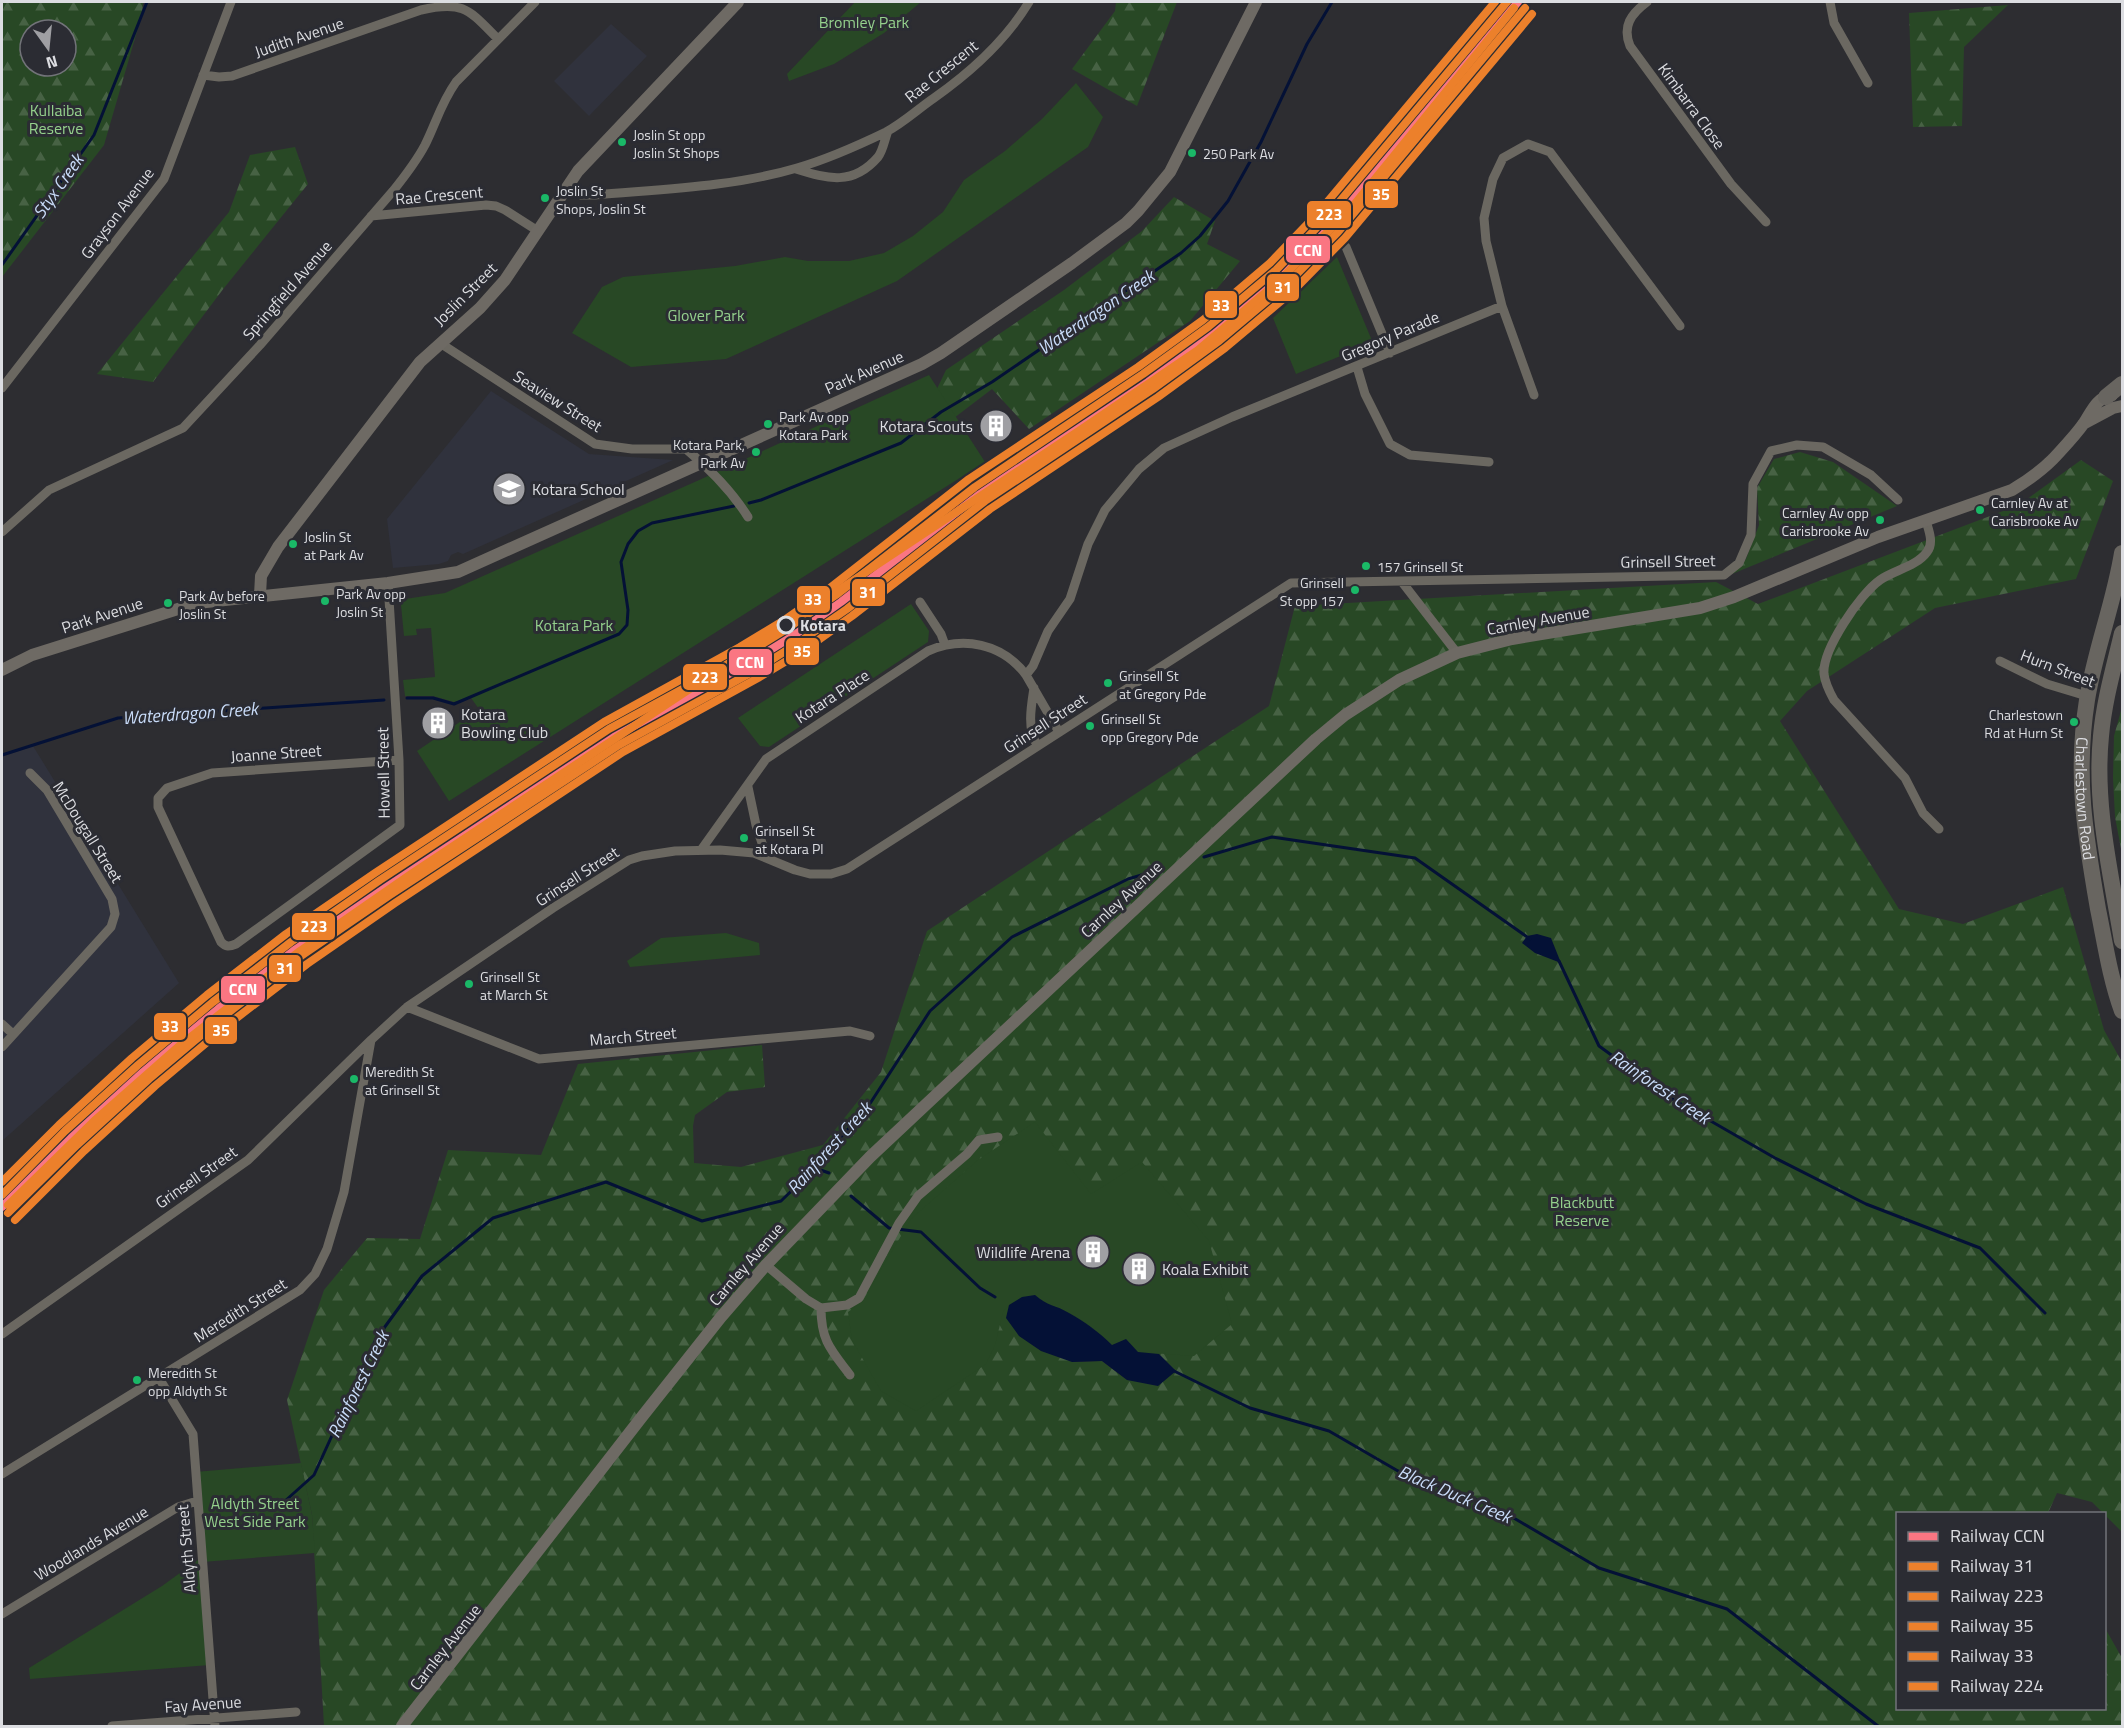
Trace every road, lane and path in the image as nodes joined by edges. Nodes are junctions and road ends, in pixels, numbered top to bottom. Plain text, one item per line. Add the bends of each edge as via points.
1 (231, 2) edge
2 (535, 2) edge
3 (738, 2) edge
4 (1029, 2) edge
5 (1256, 2) edge
6 (1647, 2) edge
7 (1830, 2) edge
8 (498, 39) junction
9 (203, 75) junction
10 (1868, 83) dead end
11 (888, 130) junction
12 (796, 169) junction
13 (565, 189) junction
14 (371, 216) junction
15 (1766, 222) dead end
16 (538, 231) junction
17 (1346, 247) dead end
18 (1503, 306) junction
19 (1680, 326) dead end
20 (440, 343) junction
21 (1390, 353) junction
22 (1357, 367) junction
23 (2122, 384) edge
24 (2, 388) edge
25 (1534, 395) dead end
26 (2114, 395) edge
27 (2122, 406) edge
28 (2083, 424) junction
29 (702, 462) junction
30 (1489, 462) dead end
31 (1898, 500) dead end
32 (748, 516) dead end
33 (1926, 521) junction
34 (2, 532) edge
35 (2122, 553) edge
36 (1402, 582) junction
37 (388, 583) junction
38 (260, 595) junction
39 (920, 603) dead end
40 (2122, 633) edge
41 (945, 645) junction
42 (1457, 652) junction
43 (2000, 661) dead end
44 (2, 670) edge
45 (1026, 675) junction
46 (1034, 688) junction
47 (2088, 697) junction
48 (2106, 701) junction
49 (1059, 732) junction
50 (1037, 745) junction
51 (399, 760) junction
52 (30, 773) dead end
53 (748, 787) junction
54 (148, 789) dead end
55 (159, 794) junction
56 (1939, 830) dead end
57 (701, 850) junction
58 (767, 858) junction
59 (2122, 941) edge
60 (408, 1008) junction
61 (2122, 1011) edge
62 (2, 1024) edge
63 (13, 1034) junction
64 (870, 1036) dead end
65 (371, 1040) junction
66 (2, 1047) edge
67 (998, 1137) dead end
68 (766, 1265) junction
69 (821, 1308) junction
70 (2, 1334) edge
71 (850, 1375) dead end
72 (159, 1378) junction
73 (2, 1474) edge
74 (197, 1501) junction
75 (2, 1614) edge
76 (296, 1712) dead end
77 (215, 1723) edge
78 (112, 1726) edge
79 (402, 1726) edge

1 - 9 street, Grayson Avenue
2 - 8 street, Springfield Avenue
3 - 13 main road, Joslin Street
4 - 11 street, Rae Crescent via 990,51 956,82
5 - 29 main road, Park Avenue via 1170,172 1126,223 922,364
6 - 15 street, Kimbarra Close via 1633,12 1628,22 1629,46 1731,184
7 - 10 street via 1834,22
8 - 9 street, Judith Avenue via 471,12 446,5 232,76
8 - 14 street, Springfield Avenue via 445,97 412,167
9 - 24 street, Grayson Avenue via 164,179
11 - 12 street, Rae Crescent via 842,153
11 - 12 street, Rae Crescent via 879,156 853,176 825,178
12 - 13 street, Rae Crescent via 716,183 595,195
13 - 16 main road, Joslin Street
14 - 16 street, Rae Crescent via 486,205 496,206
14 - 34 street, Springfield Avenue via 183,428 49,490
16 - 20 main road, Joslin Street via 493,294
17 - 21 street
18 - 19 street via 1486,242 1484,218 1503,158 1528,144 1550,152
18 - 21 street, Gregory Parade
18 - 25 street
20 - 29 street, Seaview Street via 595,444 686,449
20 - 38 main road, Joslin Street via 420,362 278,547 261,576
21 - 22 street, Gregory Parade
22 - 30 street via 1365,394 1390,444 1410,455
22 - 45 street, Gregory Parade via 1164,448 1139,469 1105,510 1088,544 1070,599 1048,631
23 - 26 highway
26 - 28 main road, Carnley Avenue via 2093,406
27 - 28 main road, Carnley Avenue
28 - 33 main road, Carnley Avenue via 2052,460 2012,490
29 - 32 street
29 - 37 main road, Park Avenue via 469,568
31 - 36 street, Grinsell Street via 1871,475 1823,447 1797,445 1771,451 1753,484 1751,535 1739,563 1724,575
33 - 42 main road, Carnley Avenue via 1700,608
33 - 56 street via 1931,542 1928,551 1879,581 1852,608 1824,672 1834,700 1905,778 1923,813
35 - 47 highway, Charlestown Road
36 - 42 street
36 - 49 street, Grinsell Street via 1291,583
37 - 38 main road, Park Avenue
37 - 51 street, Howell Street
38 - 44 main road, Park Avenue via 182,606 32,655
39 - 41 street
40 - 48 highway, Charlestown Road
41 - 45 street, Kotara Place via 966,642 993,649 1018,664
41 - 53 street, Kotara Place via 928,651 778,750 766,759
42 - 68 main road, Carnley Avenue via 1372,696 1316,739 870,1156
43 - 47 street, Hurn Street via 2047,684
45 - 46 street
46 - 49 street
46 - 50 street via 1032,734
47 - 48 street, Hurn Street
47 - 61 highway, Charlestown Road via 2081,741 2083,816 2109,966
48 - 59 highway, Charlestown Road via 2101,737 2101,810
49 - 50 street, Grinsell Street
50 - 58 street, Grinsell Street via 847,869 810,874
51 - 55 street, Joanne Street via 212,773 171,785
51 - 55 street, Howell Street via 400,825 229,946 221,942 158,807
52 - 63 street, McDougall Street via 47,790 112,899 115,914 111,927
53 - 57 street, Kotara Place
53 - 58 street
54 - 55 street
57 - 58 street, Grinsell Street via 738,851
57 - 60 street, Grinsell Street via 632,858
60 - 64 street, March Street via 539,1059 850,1031
60 - 65 street, Grinsell Street
62 - 63 street
63 - 66 street, McDougall Street
65 - 70 street, Grinsell Street via 248,1160
65 - 72 street, Meredith Street via 344,1192 315,1274 300,1290
67 - 69 street via 979,1140 918,1196 859,1298 847,1305
68 - 69 street
68 - 79 main road, Carnley Avenue via 641,1418
69 - 71 street via 825,1342
72 - 73 street, Meredith Street
72 - 74 street, Aldyth Street via 193,1434
74 - 75 street, Woodlands Avenue via 178,1507
74 - 77 street, Aldyth Street
76 - 77 street, Fay Avenue
77 - 78 street, Fay Avenue

